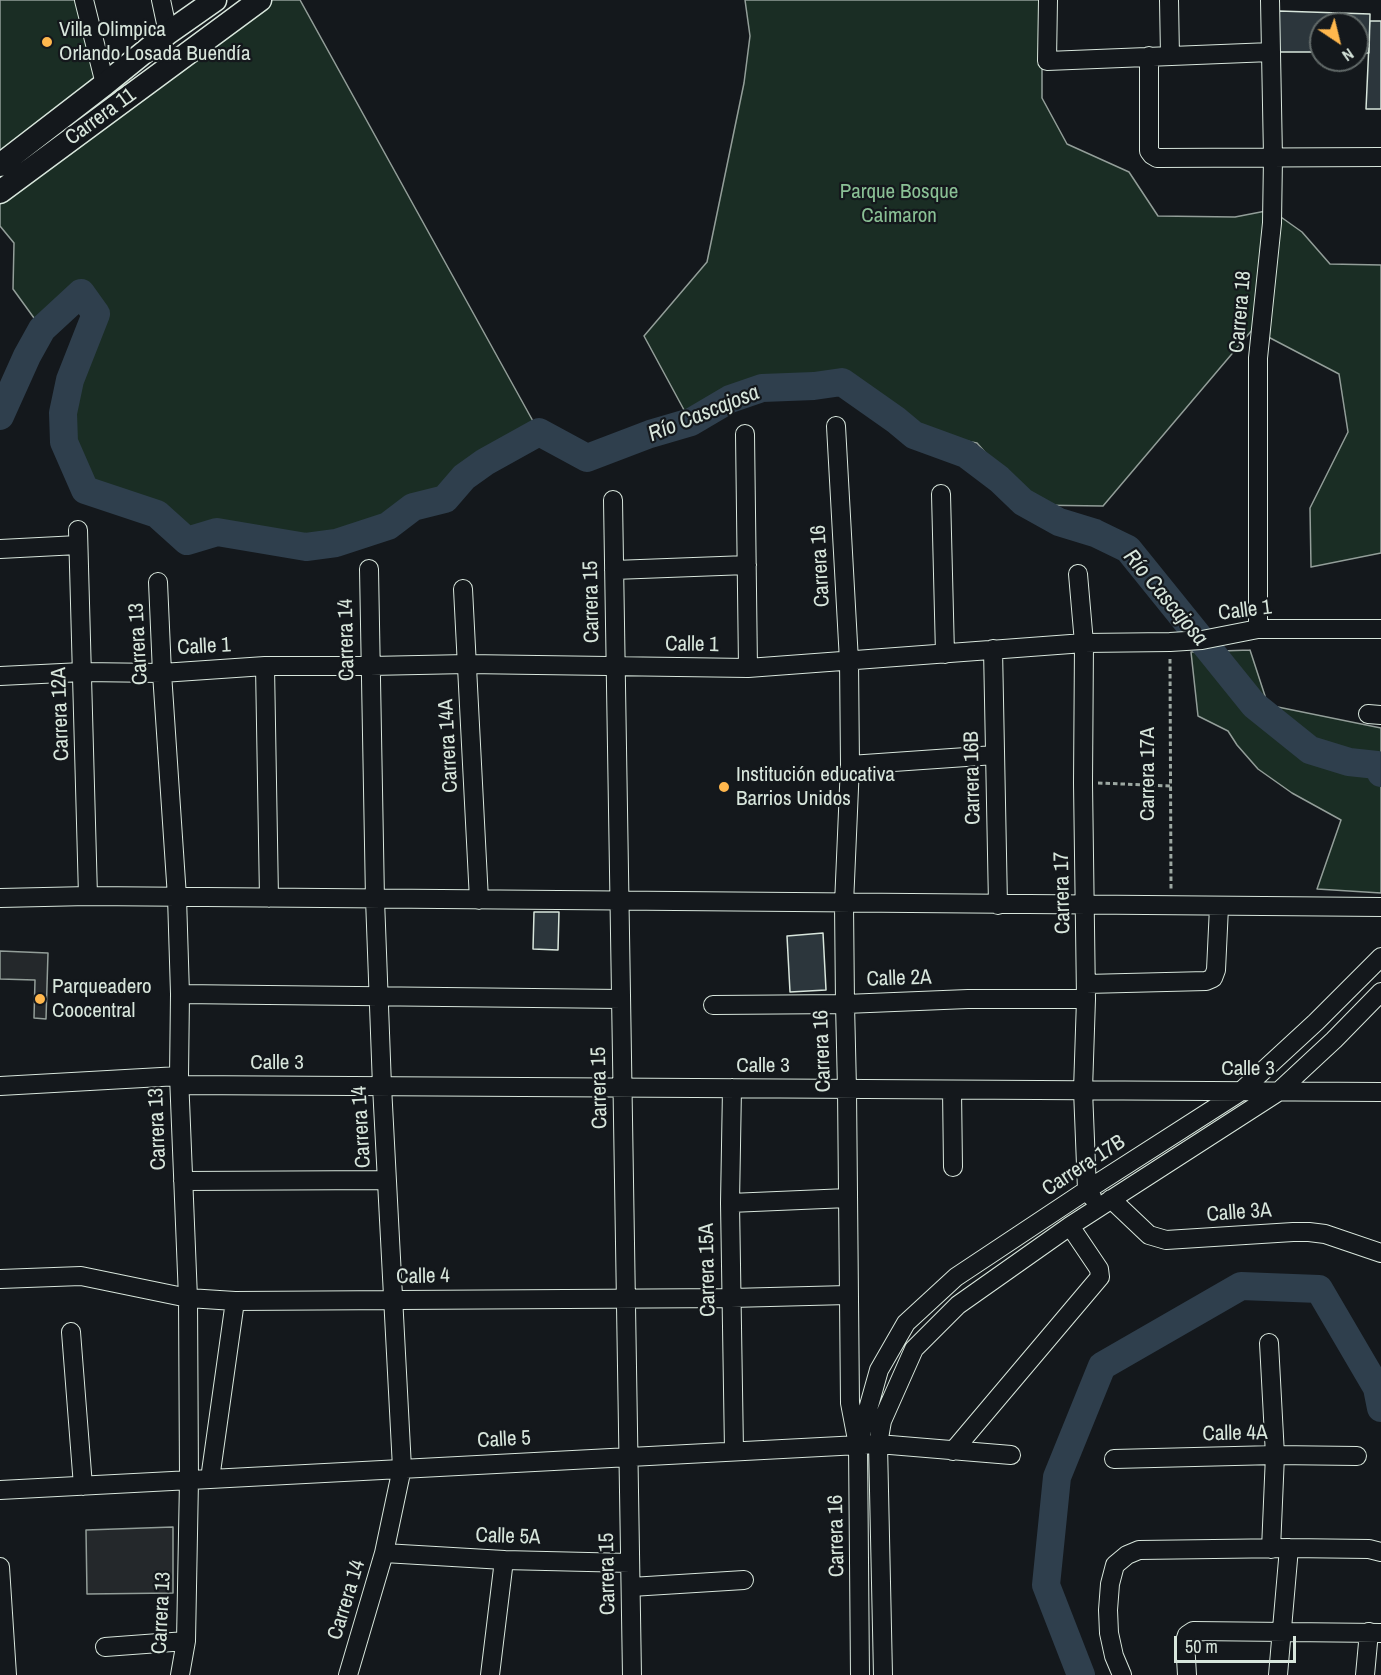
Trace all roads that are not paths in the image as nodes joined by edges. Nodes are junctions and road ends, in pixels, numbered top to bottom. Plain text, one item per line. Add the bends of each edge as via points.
1 (84, 0) edge
2 (161, 0) edge
3 (215, 0) edge
4 (260, 0) edge
5 (1048, 0) edge
6 (1169, 0) edge
7 (1270, 0) edge
8 (168, 33) junction
9 (1271, 52) junction
10 (1149, 56) junction
11 (1170, 56) junction
12 (105, 84) junction
13 (1381, 157) edge
14 (1273, 158) junction
15 (0, 165) edge
16 (0, 192) edge
17 (836, 426) dead end
18 (746, 434) dead end
19 (941, 494) dead end
20 (613, 500) dead end
21 (0, 549) edge
22 (747, 565) junction
23 (369, 568) dead end
24 (614, 570) junction
25 (1078, 574) dead end
26 (159, 582) dead end
27 (463, 589) dead end
28 (1258, 629) junction
29 (1381, 629) edge
30 (1084, 643) junction
31 (993, 650) junction
32 (945, 654) junction
33 (849, 661) junction
34 (467, 664) junction
35 (265, 666) junction
36 (370, 666) junction
37 (615, 666) junction
38 (748, 668) junction
39 (82, 672) junction
40 (162, 673) junction
41 (0, 676) edge
42 (995, 755) junction
43 (850, 765) junction
44 (88, 896) junction
45 (177, 897) junction
46 (0, 898) edge
47 (269, 898) junction
48 (375, 899) junction
49 (479, 900) junction
50 (619, 901) junction
51 (844, 903) junction
52 (998, 905) junction
53 (1086, 906) junction
54 (1219, 907) junction
55 (1381, 907) edge
56 (1381, 957) edge
57 (1086, 991) junction
58 (1381, 992) edge
59 (180, 994) junction
60 (378, 996) junction
61 (621, 999) junction
62 (844, 1004) junction
63 (714, 1005) dead end
64 (179, 1080) junction
65 (0, 1086) edge
66 (382, 1086) junction
67 (622, 1087) junction
68 (732, 1088) junction
69 (847, 1089) junction
70 (952, 1090) junction
71 (1083, 1090) junction
72 (1240, 1092) junction
73 (1278, 1092) junction
74 (1381, 1092) edge
75 (952, 1167) dead end
76 (387, 1180) junction
77 (183, 1181) junction
78 (1087, 1190) junction
79 (848, 1198) junction
80 (730, 1203) junction
81 (1105, 1203) junction
82 (1070, 1226) junction
83 (1381, 1253) edge
84 (0, 1279) edge
85 (848, 1295) junction
86 (188, 1298) junction
87 (626, 1298) junction
88 (731, 1298) junction
89 (393, 1300) junction
90 (235, 1301) junction
91 (71, 1332) dead end
92 (1269, 1343) dead end
93 (858, 1444) junction
94 (878, 1444) junction
95 (734, 1451) junction
96 (953, 1451) junction
97 (1011, 1455) dead end
98 (1275, 1455) junction
99 (1357, 1456) dead end
100 (629, 1457) junction
101 (1114, 1459) dead end
102 (402, 1468) junction
103 (210, 1479) junction
104 (189, 1480) junction
105 (83, 1486) junction
106 (0, 1490) edge
107 (1280, 1548) junction
108 (384, 1552) junction
109 (1381, 1552) edge
110 (504, 1560) junction
111 (630, 1563) junction
112 (0, 1567) edge
113 (744, 1580) dead end
114 (631, 1587) junction
115 (1282, 1631) junction
116 (1375, 1633) edge
117 (186, 1641) junction
118 (105, 1647) dead end
119 (7, 1675) edge
120 (180, 1675) edge
121 (348, 1675) edge
122 (490, 1675) edge
123 (632, 1675) edge
124 (860, 1675) edge
125 (883, 1675) edge
126 (1122, 1675) edge
127 (1187, 1675) edge
128 (1278, 1675) edge
129 (1365, 1675) edge

1 - 12 street
2 - 8 street
3 - 8 main road, Carrera 11
4 - 16 main road, Carrera 11
5 - 10 street via 1047,61
6 - 11 street
7 - 9 street, Carrera 18
8 - 12 main road, Carrera 11
9 - 11 street
9 - 14 street, Carrera 18
10 - 11 street
10 - 14 street via 1152,155
12 - 15 main road, Carrera 11
13 - 14 street
14 - 28 street, Carrera 18 via 1272,223 1258,358
17 - 33 street, Carrera 16
18 - 22 street
19 - 32 street
20 - 24 street, Carrera 15
21 - 39 street, Carrera 12A via 78,537
22 - 24 street
22 - 38 street
23 - 36 street, Carrera 14
24 - 37 street, Carrera 15
25 - 30 street, Carrera 17
26 - 40 street, Carrera 13
27 - 34 street, Carrera 14A
28 - 29 street, Calle 1
28 - 30 street, Calle 1 via 1202,640
30 - 31 street, Calle 1
30 - 53 street, Carrera 17
31 - 32 street, Calle 1
31 - 42 street, Carrera 16B
32 - 33 street, Calle 1
33 - 38 street, Calle 1
33 - 43 street, Carrera 16
34 - 36 street, Calle 1
34 - 37 street, Calle 1
34 - 49 street, Carrera 14A
35 - 36 street, Calle 1
35 - 40 street, Calle 1
35 - 47 street
36 - 48 street, Carrera 14
37 - 38 street, Calle 1
37 - 50 street, Carrera 15
39 - 40 street, Calle 1
39 - 41 street, Calle 1
39 - 44 street, Carrera 12A
40 - 45 street, Carrera 13
42 - 43 street
42 - 52 street, Carrera 16B
43 - 51 street, Carrera 16
44 - 45 street
44 - 46 street
45 - 47 street
45 - 59 street, Carrera 13
47 - 48 street
48 - 49 street
48 - 60 street, Carrera 14
49 - 50 street
50 - 51 street
50 - 61 street, Carrera 15
51 - 52 street
51 - 62 street, Carrera 16
52 - 53 street
53 - 54 street
53 - 57 street, Carrera 17
54 - 55 street
54 - 57 street, Calle 2A via 1213,978
56 - 72 street, Carrera 17B
57 - 62 street, Calle 2A
57 - 71 street, Carrera 17
58 - 73 street, Carrera 17B
59 - 60 street
59 - 64 street, Carrera 13
60 - 61 street
60 - 66 street, Carrera 14
61 - 67 street, Carrera 15
62 - 63 street, Calle 2A
62 - 69 street, Carrera 16
64 - 65 street, Calle 3
64 - 66 street, Calle 3
64 - 77 street, Carrera 13
66 - 67 street, Calle 3
66 - 76 street, Carrera 14
67 - 68 street, Calle 3
67 - 87 street, Carrera 15
68 - 69 street, Calle 3
68 - 80 street, Carrera 15A
69 - 70 street, Calle 3
69 - 79 street, Carrera 16
70 - 71 street, Calle 3
70 - 75 street
71 - 72 street, Calle 3
71 - 78 street, Carrera 17
72 - 73 street, Calle 3
72 - 78 street, Carrera 17B
73 - 74 street, Calle 3
73 - 81 street, Carrera 17B
76 - 77 street
76 - 89 street, Carrera 14
77 - 86 street, Carrera 13
78 - 81 street
78 - 93 street, Carrera 17B via 956,1277 906,1323 879,1370
79 - 80 street
79 - 85 street, Carrera 16
80 - 88 street, Carrera 15A
81 - 82 street, Carrera 17B
81 - 83 street, Calle 3A via 1149,1234 1166,1240 1309,1232
82 - 94 street, Carrera 17B via 958,1305 914,1349 882,1421
82 - 96 street via 1100,1276
84 - 86 street, Calle 4 via 81,1275
85 - 88 street, Calle 4
85 - 93 street, Carrera 16 via 850,1403
86 - 90 street, Calle 4
86 - 104 street, Carrera 13
87 - 88 street, Calle 4
87 - 89 street, Calle 4
87 - 100 street, Carrera 15
88 - 95 street, Carrera 15A
89 - 90 street, Calle 4
89 - 102 street, Carrera 14
90 - 103 street
91 - 105 street
92 - 98 street
93 - 94 street, Calle 5
93 - 95 street, Calle 5
93 - 124 street, Carrera 16
94 - 96 street, Calle 5
94 - 125 street, Carrera 16
95 - 100 street, Calle 5
96 - 97 street, Calle 5
98 - 99 street, Calle 4A
98 - 101 street, Calle 4A
98 - 107 street
100 - 102 street, Calle 5
100 - 111 street, Carrera 15
102 - 103 street, Calle 5
102 - 108 street, Carrera 14
103 - 104 street, Calle 5
104 - 105 street, Calle 5
104 - 117 street, Carrera 13
105 - 106 street, Calle 5
107 - 109 street
107 - 115 street
107 - 126 street via 1139,1550 1127,1555 1115,1565 1110,1584 1109,1633
108 - 110 street, Calle 5A
108 - 121 street, Carrera 14
110 - 111 street, Calle 5A
110 - 122 street
111 - 114 street, Carrera 15
112 - 119 street
113 - 114 street
114 - 123 street, Carrera 15
115 - 116 street
115 - 127 street via 1193,1631 1185,1641
115 - 128 street
116 - 129 street
117 - 118 street
117 - 120 street, Carrera 13

